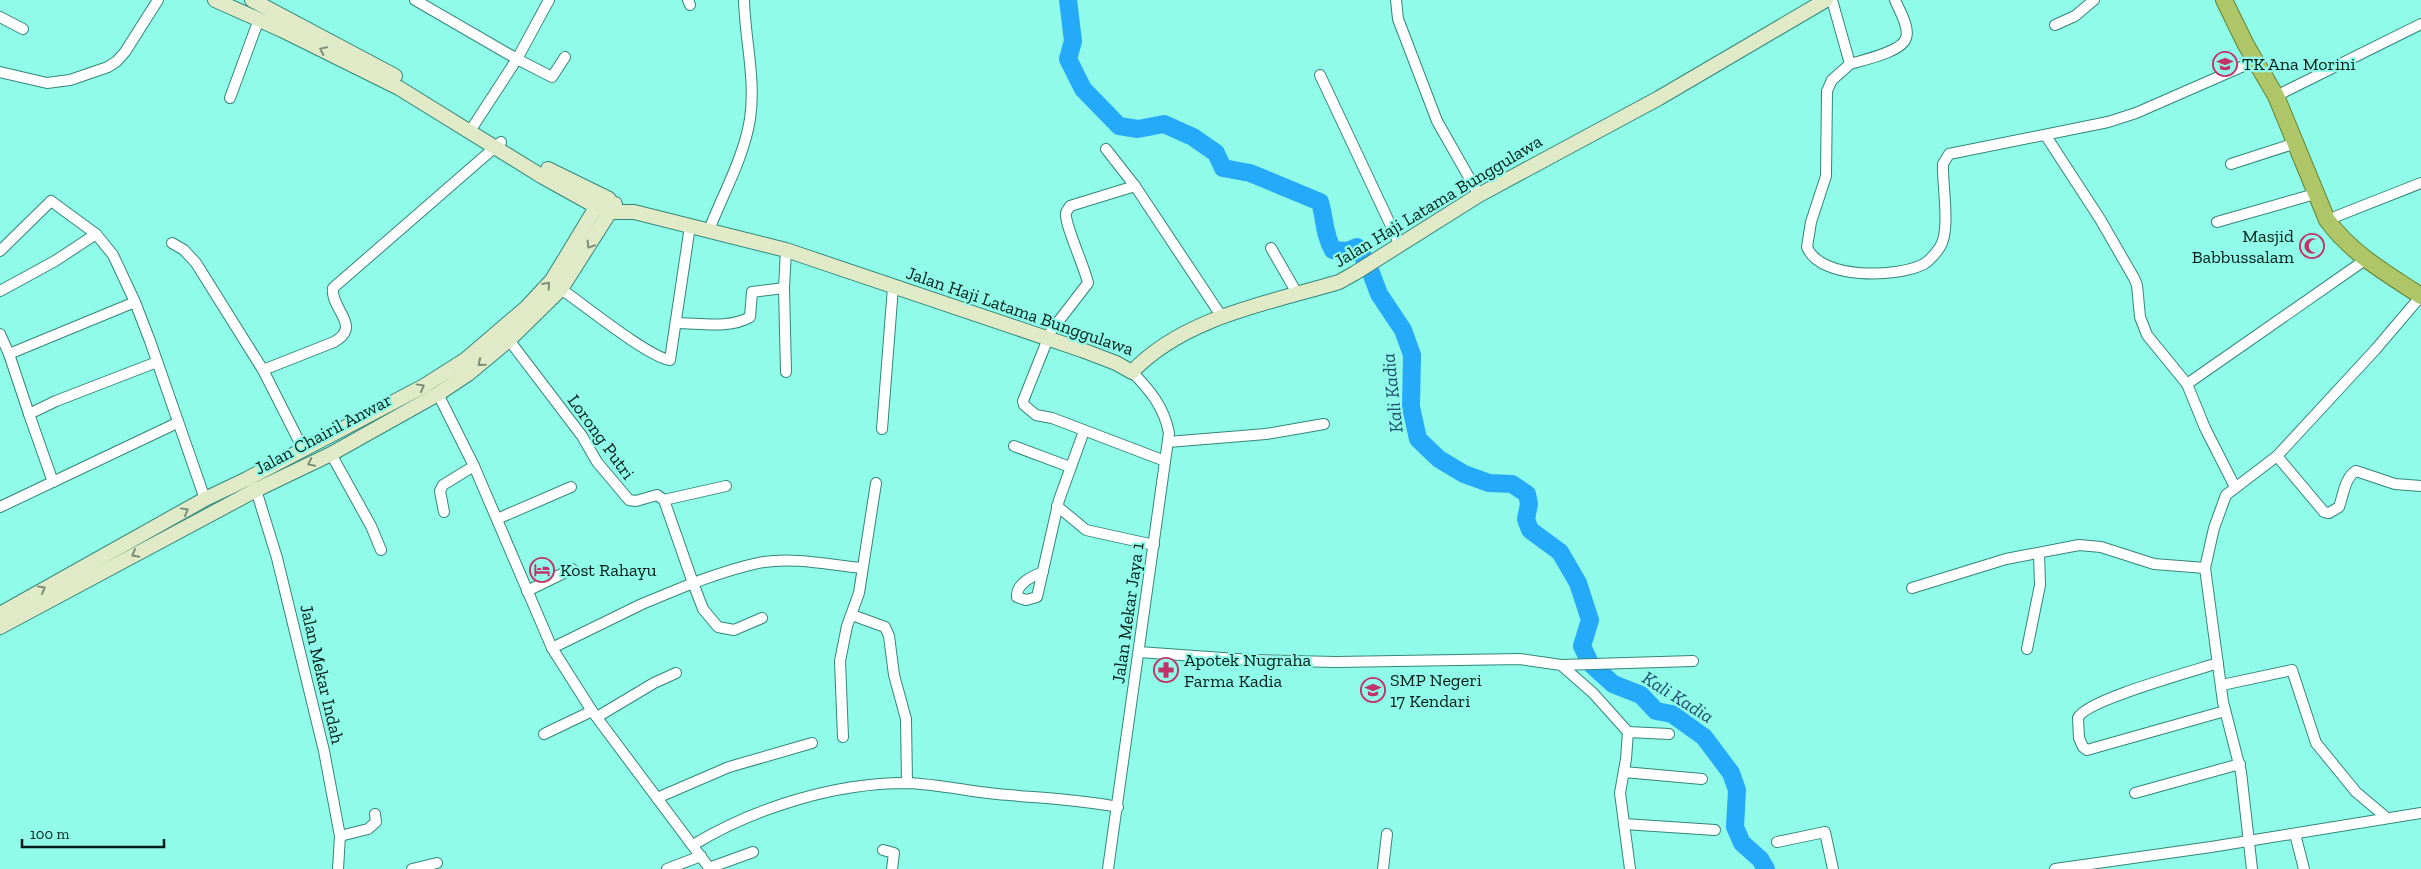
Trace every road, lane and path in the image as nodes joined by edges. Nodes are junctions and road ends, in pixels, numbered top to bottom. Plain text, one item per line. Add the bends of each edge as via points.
1 (158, 0) edge
2 (215, 0) edge
3 (252, 0) edge
4 (415, 0) edge
5 (549, 0) edge
6 (744, 0) edge
7 (1396, 0) edge
8 (1826, 0) edge
9 (1832, 0) edge
10 (1895, 0) edge
11 (2094, 0) edge
12 (2224, 0) edge
13 (0, 17) edge
14 (259, 19) junction
15 (2421, 24) edge
16 (2055, 25) dead end
17 (23, 29) dead end
18 (565, 58) dead end
19 (517, 59) junction
20 (2255, 61) junction
21 (1850, 64) junction
22 (0, 72) edge
23 (1320, 75) dead end
24 (2276, 96) junction
25 (230, 98) dead end
26 (474, 125) junction
27 (2046, 136) junction
28 (2296, 143) junction
29 (498, 145) junction
30 (1106, 148) dead end
31 (2230, 164) dead end
32 (2421, 183) edge
33 (1135, 186) junction
34 (2315, 194) junction
35 (1479, 195) junction
36 (606, 204) junction
37 (2326, 220) junction
38 (2217, 222) dead end
39 (690, 226) junction
40 (708, 230) junction
41 (96, 234) junction
42 (172, 243) dead end
43 (1400, 245) junction
44 (1271, 248) dead end
45 (786, 250) junction
46 (0, 251) edge
47 (2365, 260) junction
48 (784, 288) junction
49 (893, 288) junction
50 (561, 289) junction
51 (0, 291) edge
52 (1298, 295) junction
53 (2421, 296) edge
54 (135, 302) junction
55 (1222, 317) junction
56 (676, 323) junction
57 (0, 334) edge
58 (1049, 339) junction
59 (509, 340) junction
60 (9, 354) junction
61 (157, 362) junction
62 (263, 370) junction
63 (786, 372) dead end
64 (1132, 372) junction
65 (2187, 384) junction
66 (438, 394) junction
67 (29, 414) junction
68 (177, 423) junction
69 (1324, 424) dead end
70 (882, 429) dead end
71 (1084, 431) junction
72 (1168, 442) junction
73 (1014, 446) dead end
74 (303, 449) junction
75 (331, 454) junction
76 (2277, 456) junction
77 (1165, 461) junction
78 (474, 466) junction
79 (1070, 467) junction
80 (53, 482) junction
81 (876, 483) dead end
82 (726, 486) dead end
83 (2421, 486) edge
84 (571, 487) dead end
85 (2235, 487) junction
86 (256, 490) junction
87 (205, 499) junction
88 (664, 500) junction
89 (1058, 506) junction
90 (0, 507) edge
91 (444, 512) dead end
92 (496, 519) junction
93 (153, 528) junction
94 (160, 541) junction
95 (1154, 545) junction
96 (381, 550) dead end
97 (2039, 553) junction
98 (572, 568) dead end
99 (861, 568) junction
100 (2205, 568) junction
101 (1043, 572) dead end
102 (693, 583) junction
103 (1912, 588) dead end
104 (527, 590) junction
105 (0, 614) edge
106 (852, 615) junction
107 (762, 618) dead end
108 (0, 627) edge
109 (552, 648) junction
110 (2027, 649) dead end
111 (1140, 652) junction
112 (1693, 661) dead end
113 (2218, 663) junction
114 (1560, 665) junction
115 (676, 673) dead end
116 (2222, 685) junction
117 (2225, 711) junction
118 (595, 714) junction
119 (1628, 732) junction
120 (544, 734) dead end
121 (1669, 734) dead end
122 (843, 737) dead end
123 (812, 743) dead end
124 (2240, 764) junction
125 (1624, 772) junction
126 (1702, 779) dead end
127 (907, 783) junction
128 (2135, 793) dead end
129 (657, 798) junction
130 (1118, 807) junction
131 (2421, 813) edge
132 (375, 814) dead end
133 (2387, 818) junction
134 (1624, 824) junction
135 (1716, 830) dead end
136 (1387, 834) dead end
137 (2295, 834) junction
138 (340, 836) junction
139 (2249, 840) junction
140 (1777, 842) dead end
141 (693, 845) junction
142 (883, 850) dead end
143 (753, 852) dead end
144 (700, 856) junction
145 (438, 863) dead end
146 (710, 868) edge
147 (338, 869) edge
148 (412, 869) edge
149 (667, 869) edge
150 (892, 869) edge
151 (1108, 869) edge
152 (1383, 869) edge
153 (1630, 869) edge
154 (1833, 869) edge
155 (2055, 869) edge
156 (2252, 869) edge
157 (2304, 869) edge

1 - 22 street via 125,52 108,67 70,80 47,83
2 - 14 main road
3 - 26 main road via 408,83
4 - 19 street
5 - 19 street
6 - 40 street via 750,120
7 - 35 street via 1398,19 1437,121
8 - 35 main road, Jalan Haji Latama Bunggulawa via 1659,98
9 - 21 street
10 - 21 street via 1907,32 1906,39 1898,48
11 - 16 street via 2075,16
12 - 20 highway
13 - 17 street
14 - 25 street
29 -> 14 main road via 399,88
15 - 24 street
18 - 19 street via 552,77
19 - 26 street
20 - 24 highway
20 - 27 street via 2136,113
21 - 27 street via 1832,80 1827,91 1826,176 1807,238 1811,255 1830,266 1871,274 1901,271 1924,264 1944,239 1945,158 1955,152
23 - 43 street
24 - 28 highway
26 - 29 main road
27 - 65 street via 2134,278 2140,317 2147,335
28 - 31 street
28 - 34 highway
29 - 36 main road
29 - 62 street via 333,288 333,296 346,325 343,336
30 - 33 street
32 - 37 street
33 - 55 street
33 - 58 street via 1082,201 1070,206 1066,212 1088,283
34 - 37 highway
34 - 38 street
35 - 43 main road, Jalan Haji Latama Bunggulawa
36 - 39 main road, Jalan Haji Latama Bunggulawa
36 -> 50 main road, Jalan Chairil Anwar
74 -> 36 main road, Jalan Chairil Anwar via 424,386 466,360 527,307 552,280
37 - 47 highway via 2340,238
39 - 40 main road, Jalan Haji Latama Bunggulawa
39 - 56 street
40 - 45 main road, Jalan Haji Latama Bunggulawa
41 - 46 street via 51,201
41 - 51 street
41 - 54 street via 113,255
42 - 62 street via 196,263
43 - 52 main road, Jalan Haji Latama Bunggulawa via 1339,282
44 - 52 street
45 - 48 street
45 - 49 main road, Jalan Haji Latama Bunggulawa
47 - 53 highway
47 - 65 street
48 - 56 street via 752,292 752,315 746,319 718,324
48 - 63 street
49 - 58 main road, Jalan Haji Latama Bunggulawa
49 - 70 street
50 - 56 street via 668,360 671,359
50 - 59 main road, Jalan Chairil Anwar
52 - 55 main road, Jalan Haji Latama Bunggulawa
53 - 76 street via 2376,350
54 - 60 street
54 - 61 street
55 - 64 main road, Jalan Haji Latama Bunggulawa via 1163,345
57 - 60 street
58 - 64 main road, Jalan Haji Latama Bunggulawa
58 - 71 street via 1024,405 1036,415
59 -> 66 main road, Jalan Chairil Anwar
59 - 88 street, Lorong Putri via 582,436 597,462 629,500 657,495
60 - 67 street
61 - 67 street
61 - 68 street
62 - 74 street
64 - 72 street, Jalan Mekar Jaya 1 via 1163,410
65 - 85 street
66 - 75 main road, Jalan Chairil Anwar
66 - 78 street
67 - 80 street
68 - 80 street
68 - 87 street
69 - 72 street via 1266,434
71 - 77 street
71 - 79 street
72 - 77 street, Jalan Mekar Jaya 1
73 - 79 street
74 - 87 main road, Jalan Chairil Anwar
75 -> 86 main road, Jalan Chairil Anwar
75 - 96 street via 372,526
76 - 83 street via 2324,512 2329,513 2339,507 2348,480 2356,471 2395,484
76 - 85 street
77 - 95 street, Jalan Mekar Jaya 1
78 - 91 street via 443,485 440,491
78 - 92 street
79 - 89 street
80 - 90 street
81 - 99 street
82 - 88 street
84 - 92 street
85 - 100 street via 2226,495
86 - 94 main road, Jalan Chairil Anwar
86 - 138 street, Jalan Mekar Indah via 286,594 324,751
93 -> 87 main road, Jalan Chairil Anwar
88 - 102 street
89 - 95 street via 1086,530
89 - 101 street
92 - 104 street
93 - 94 main road
105 -> 93 main road, Jalan Chairil Anwar
94 -> 108 main road, Jalan Chairil Anwar
95 - 111 street, Jalan Mekar Jaya 1
97 - 100 street via 2089,546 2154,564
97 - 103 street
97 - 110 street via 2040,585
98 - 104 street
99 - 102 street via 765,562
99 - 106 street via 859,593
100 - 113 street
102 - 107 street via 703,609 718,627 734,630
102 - 109 street
104 - 109 street
106 - 122 street via 840,661
106 - 127 street via 885,627 889,636 894,675 906,719
109 - 118 street
111 - 114 street via 1242,660 1520,659
111 - 130 street, Jalan Mekar Jaya 1
112 - 114 street
113 - 116 street
113 - 117 street via 2118,694 2083,710 2078,718 2079,738 2087,750
114 - 119 street via 1593,693
115 - 118 street
116 - 117 street
116 - 133 street via 2292,670 2316,743 2351,787
117 - 124 street
118 - 120 street
118 - 129 street
119 - 121 street
119 - 125 street
123 - 129 street via 729,767
124 - 128 street
124 - 139 street
125 - 126 street
125 - 134 street via 1620,793
127 - 130 street via 1070,799
127 - 141 street via 874,784 787,802 733,823
129 - 141 street
130 - 151 street, Jalan Mekar Jaya 1
131 - 133 street
132 - 138 street via 376,822 371,828
133 - 137 street
134 - 135 street
134 - 153 street
136 - 152 street
137 - 139 street
137 - 157 street
138 - 147 street, Jalan Mekar Indah
139 - 155 street
139 - 156 street
140 - 154 street via 1825,832
141 - 144 street
142 - 150 street via 894,853
143 - 146 street
144 - 146 street
144 - 149 street
145 - 148 street

